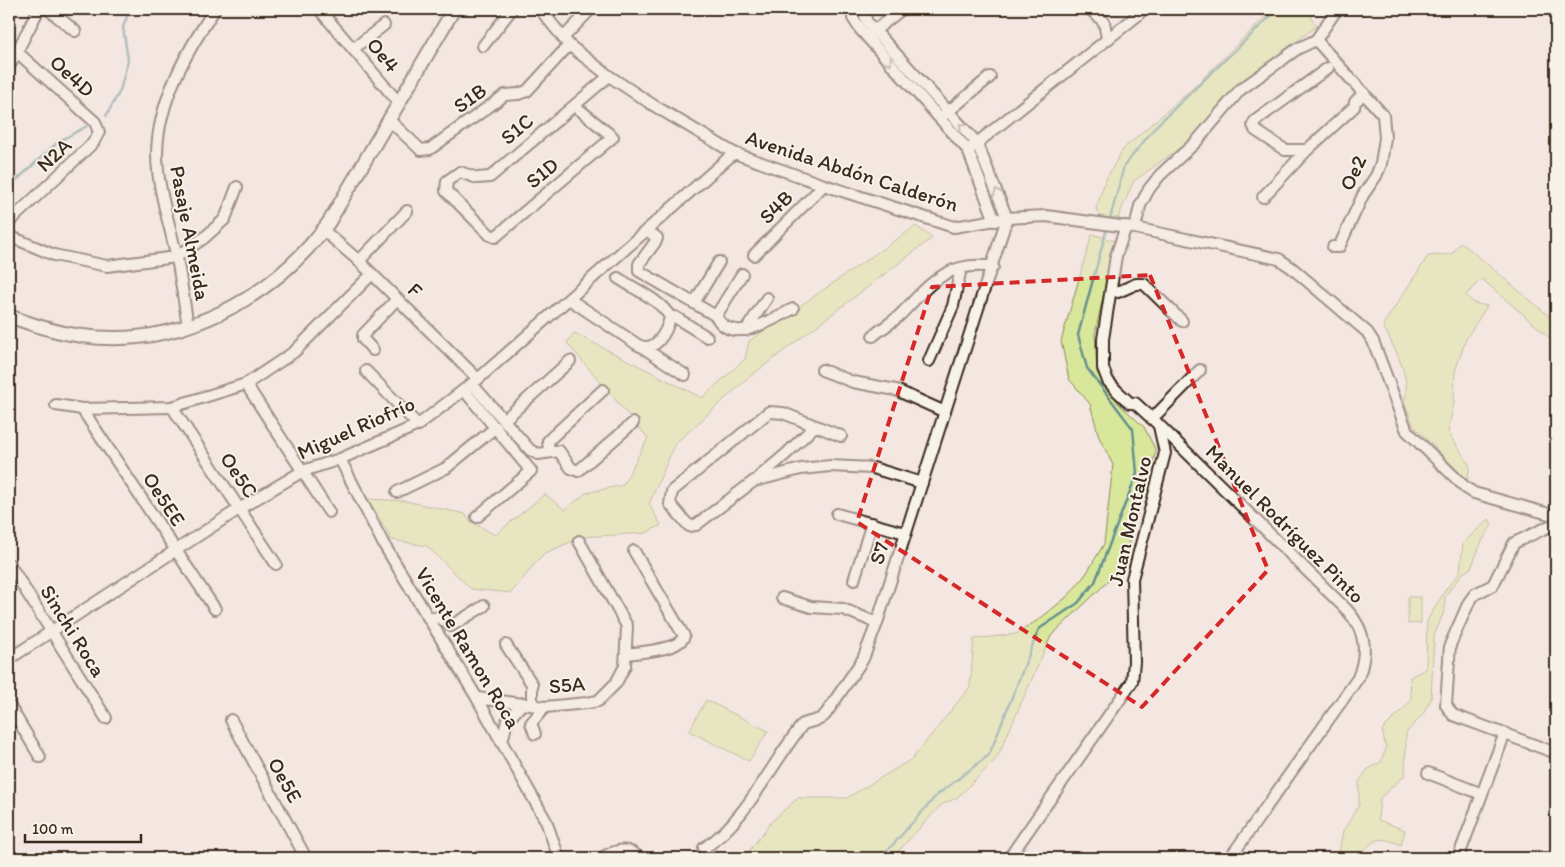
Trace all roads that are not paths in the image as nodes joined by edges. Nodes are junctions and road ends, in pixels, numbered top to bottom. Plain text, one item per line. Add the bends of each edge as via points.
1 (39, 9) edge
2 (48, 9) edge
3 (215, 9) edge
4 (319, 9) edge
5 (454, 9) edge
6 (512, 9) edge
7 (540, 9) edge
8 (591, 9) edge
9 (853, 9) edge
10 (863, 9) edge
11 (902, 9) edge
12 (1090, 9) edge
13 (1148, 9) edge
14 (1337, 9) edge
15 (1140, 12) edge
16 (384, 25) dead end
17 (75, 31) dead end
18 (871, 34) junction
19 (1107, 38) junction
20 (1316, 40) junction
21 (566, 42) junction
22 (483, 46) dead end
23 (353, 50) junction
24 (12, 59) edge
25 (1328, 68) dead end
26 (906, 72) junction
27 (609, 76) junction
28 (990, 77) dead end
29 (1367, 96) junction
30 (399, 103) junction
31 (575, 106) junction
32 (948, 111) junction
33 (940, 119) junction
34 (389, 120) junction
35 (99, 132) joint
36 (977, 143) junction
37 (968, 150) junction
38 (1285, 150) junction
39 (1307, 150) junction
40 (734, 153) junction
41 (1291, 167) junction
42 (824, 185) junction
43 (237, 188) dead end
44 (1263, 197) dead end
45 (407, 211) dead end
46 (1007, 218) junction
47 (995, 221) junction
48 (9, 222) edge
49 (1126, 226) junction
50 (323, 230) junction
51 (646, 230) junction
52 (9, 236) edge
53 (495, 237) joint
54 (1123, 241) junction
55 (1333, 247) dead end
56 (754, 255) dead end
57 (176, 256) junction
58 (359, 261) junction
59 (719, 262) dead end
60 (993, 267) junction
61 (961, 268) junction
62 (372, 274) junction
63 (742, 274) dead end
64 (618, 278) dead end
65 (1118, 292) junction
66 (767, 298) dead end
67 (397, 299) junction
68 (568, 299) junction
69 (694, 303) junction
70 (793, 309) dead end
71 (9, 316) edge
72 (716, 316) junction
73 (670, 317) junction
74 (1182, 321) dead end
75 (188, 326) junction
76 (746, 330) junction
77 (873, 336) dead end
78 (707, 337) dead end
79 (645, 349) junction
80 (373, 350) dead end
81 (570, 361) dead end
82 (929, 361) dead end
83 (822, 370) dead end
84 (1200, 370) dead end
85 (366, 371) dead end
86 (685, 375) dead end
87 (246, 384) junction
88 (471, 384) junction
89 (603, 390) dead end
90 (1135, 403) junction
91 (56, 405) dead end
92 (172, 407) junction
93 (82, 410) junction
94 (945, 412) junction
95 (1155, 422) junction
96 (500, 423) junction
97 (633, 423) dead end
98 (418, 424) junction
99 (815, 426) junction
100 (841, 436) dead end
101 (550, 451) junction
102 (785, 455) junction
103 (340, 459) junction
104 (303, 471) junction
105 (793, 471) junction
106 (754, 481) junction
107 (922, 483) junction
108 (397, 492) dead end
109 (240, 509) junction
110 (329, 512) dead end
111 (838, 514) dead end
112 (1556, 516) edge
113 (477, 517) dead end
114 (1556, 523) edge
115 (872, 524) junction
116 (905, 533) junction
117 (579, 541) dead end
118 (176, 550) junction
119 (634, 551) dead end
120 (9, 564) edge
121 (276, 564) dead end
122 (854, 580) dead end
123 (782, 598) dead end
124 (484, 606) dead end
125 (214, 609) dead end
126 (429, 619) junction
127 (877, 623) junction
128 (52, 631) junction
129 (506, 644) dead end
130 (627, 654) junction
131 (9, 660) edge
132 (477, 698) junction
133 (528, 704) junction
134 (9, 705) edge
135 (545, 707) junction
136 (106, 718) dead end
137 (231, 720) dead end
138 (535, 734) dead end
139 (1505, 734) junction
140 (502, 742) junction
141 (1556, 753) edge
142 (40, 757) dead end
143 (1428, 773) dead end
144 (1482, 794) junction
145 (704, 848) dead end
146 (306, 858) edge
147 (559, 858) edge
148 (601, 858) edge
149 (640, 858) edge
150 (1009, 858) edge
151 (1230, 858) edge
152 (1458, 858) edge

1 - 24 street
2 - 17 street
3 - 57 street, Pasaje Almeida via 174,83 160,126 158,179
4 - 23 street, Oe4
5 - 30 main road
6 - 22 street
7 - 21 street, Avenida Abdón Calderón
8 - 21 street, S1B
9 - 18 street via 854,18
10 - 18 street
11 - 18 street
12 - 19 street via 1104,22
13 - 15 street
14 - 20 street
15 - 19 street
16 - 23 street
18 - 26 street
19 - 36 street
20 - 29 street, Oe2
20 - 49 street via 1259,75 1228,102 1196,142 1160,175
21 - 27 street, Avenida Abdón Calderón
21 - 34 street, S1B via 527,90 505,96 430,149 421,150
23 - 30 street, Oe4
24 - 35 street, Oe4D via 95,122
25 - 38 street via 1255,121 1254,130
26 - 32 street
26 - 33 street
27 - 31 street, S1C
27 - 40 street, Avenida Abdón Calderón
28 - 32 street
29 - 39 street via 1355,102 1354,107
29 - 55 street, Oe2 via 1383,115 1385,138 1381,164 1340,247
30 - 34 main road
31 - 53 street, S1D via 613,137
31 - 53 street, S1C via 490,177 477,178 460,172 447,181 446,191
32 - 33 street
36 -> 32 street
33 - 37 street
34 - 50 main road
35 - 48 street, N2A via 85,152
36 - 37 street
46 -> 36 street
37 - 47 street
38 - 39 street
38 - 41 street via 1291,156
39 - 41 street
40 - 42 street, Avenida Abdón Calderón
40 - 51 street, Miguel Riofrío
41 - 44 street
42 - 47 street, Avenida Abdón Calderón via 954,227
42 - 56 street, S4B
43 - 57 street via 225,219 204,238
45 - 58 street
46 - 47 street, Avenida Abdón Calderón
46 - 49 street, Avenida Abdón Calderón via 1046,216
46 - 60 street, S7
49 - 54 street
49 - 112 street, Avenida Abdón Calderón via 1263,254 1292,268 1366,332 1401,420 1461,484 1474,494
50 - 58 street, F
50 - 75 main road via 265,287 232,308
51 - 68 street, Miguel Riofrío
51 - 69 street via 657,238 639,264 639,271
52 - 57 street via 54,255 107,266
54 - 65 street
54 - 90 street via 1116,256 1102,363 1112,385 1130,403
57 - 75 street, Pasaje Almeida
58 - 62 street, F
59 - 69 street
60 - 61 street
60 - 94 street, S7
61 - 77 street via 940,275 899,316
61 - 82 street via 953,306
62 - 67 street, F
62 - 87 street via 294,352
63 - 72 street
64 - 73 street via 667,311
65 - 74 street via 1144,284
65 - 90 street via 1108,362 1113,376 1135,398
66 - 76 street
67 - 80 street via 363,335
67 - 88 street, F
68 - 79 street
68 - 88 street, Miguel Riofrío
69 - 72 street
70 - 76 street
71 - 75 main road via 60,333 103,338 152,336
72 - 76 street via 736,331
73 - 78 street
73 - 79 street via 659,341
79 - 86 street
81 - 96 street
83 - 94 street via 853,382 896,390
84 - 95 street
85 - 98 street
87 - 92 street
87 - 104 street
88 - 96 street, F
88 - 98 street, Miguel Riofrío
89 - 101 street via 548,441
90 - 95 street
91 - 93 street
92 - 93 street
92 - 109 street, Oe5C
93 - 118 street, Oe5EE
94 - 107 street, S7
95 - 150 street, Juan Montalvo via 1165,453 1132,579 1132,682
95 - 151 street, Manuel Rodríguez Pinto via 1347,610 1364,638 1363,664 1358,678
96 - 101 street via 530,450 538,454
96 - 108 street via 446,468
96 - 113 street via 531,471
97 - 101 street via 578,471 571,468 559,451
98 - 103 street, Miguel Riofrío
99 - 100 street
99 - 102 street
99 - 106 street via 783,413 769,412 672,491 670,504 689,526 696,525
102 - 105 street via 787,466
102 - 106 street
103 - 104 street, Miguel Riofrío
103 - 126 street, Vicente Ramon Roca via 383,544
104 - 109 street, Miguel Riofrío
104 - 110 street
105 - 106 street
105 - 107 street via 830,466 859,467 886,471
107 - 116 street, S7
109 - 118 street, Miguel Riofrío
109 - 121 street, Oe5C
111 - 115 street
114 - 139 street via 1514,543 1493,585 1475,594 1468,602 1450,645 1448,711
115 - 116 street
115 - 122 street
116 - 127 street, S7
117 - 130 street, S5A via 626,626
118 - 125 street, Oe5EE
118 - 128 street, Miguel Riofrío
119 - 130 street via 684,636 674,645
120 - 128 street, Sinchi Roca
123 - 127 street via 811,607 843,609
124 - 126 street via 450,626 439,617
126 - 132 street, Vicente Ramon Roca
127 - 145 street, S7 via 864,658 825,714 803,724 735,820
128 - 131 street, Miguel Riofrío
128 - 136 street, Sinchi Roca
129 - 133 street via 532,684
130 - 135 street, S5A via 616,683 598,701
132 - 133 street, S5A
132 - 140 street, Vicente Ramon Roca
133 - 135 street, S5A
133 - 140 street via 507,721
134 - 142 street
135 - 138 street via 530,723
137 - 146 street, Oe5E
139 - 141 street
139 - 144 street
140 - 147 street, Vicente Ramon Roca via 546,822
143 - 144 street
144 - 152 street
148 - 149 street via 619,849 631,851

